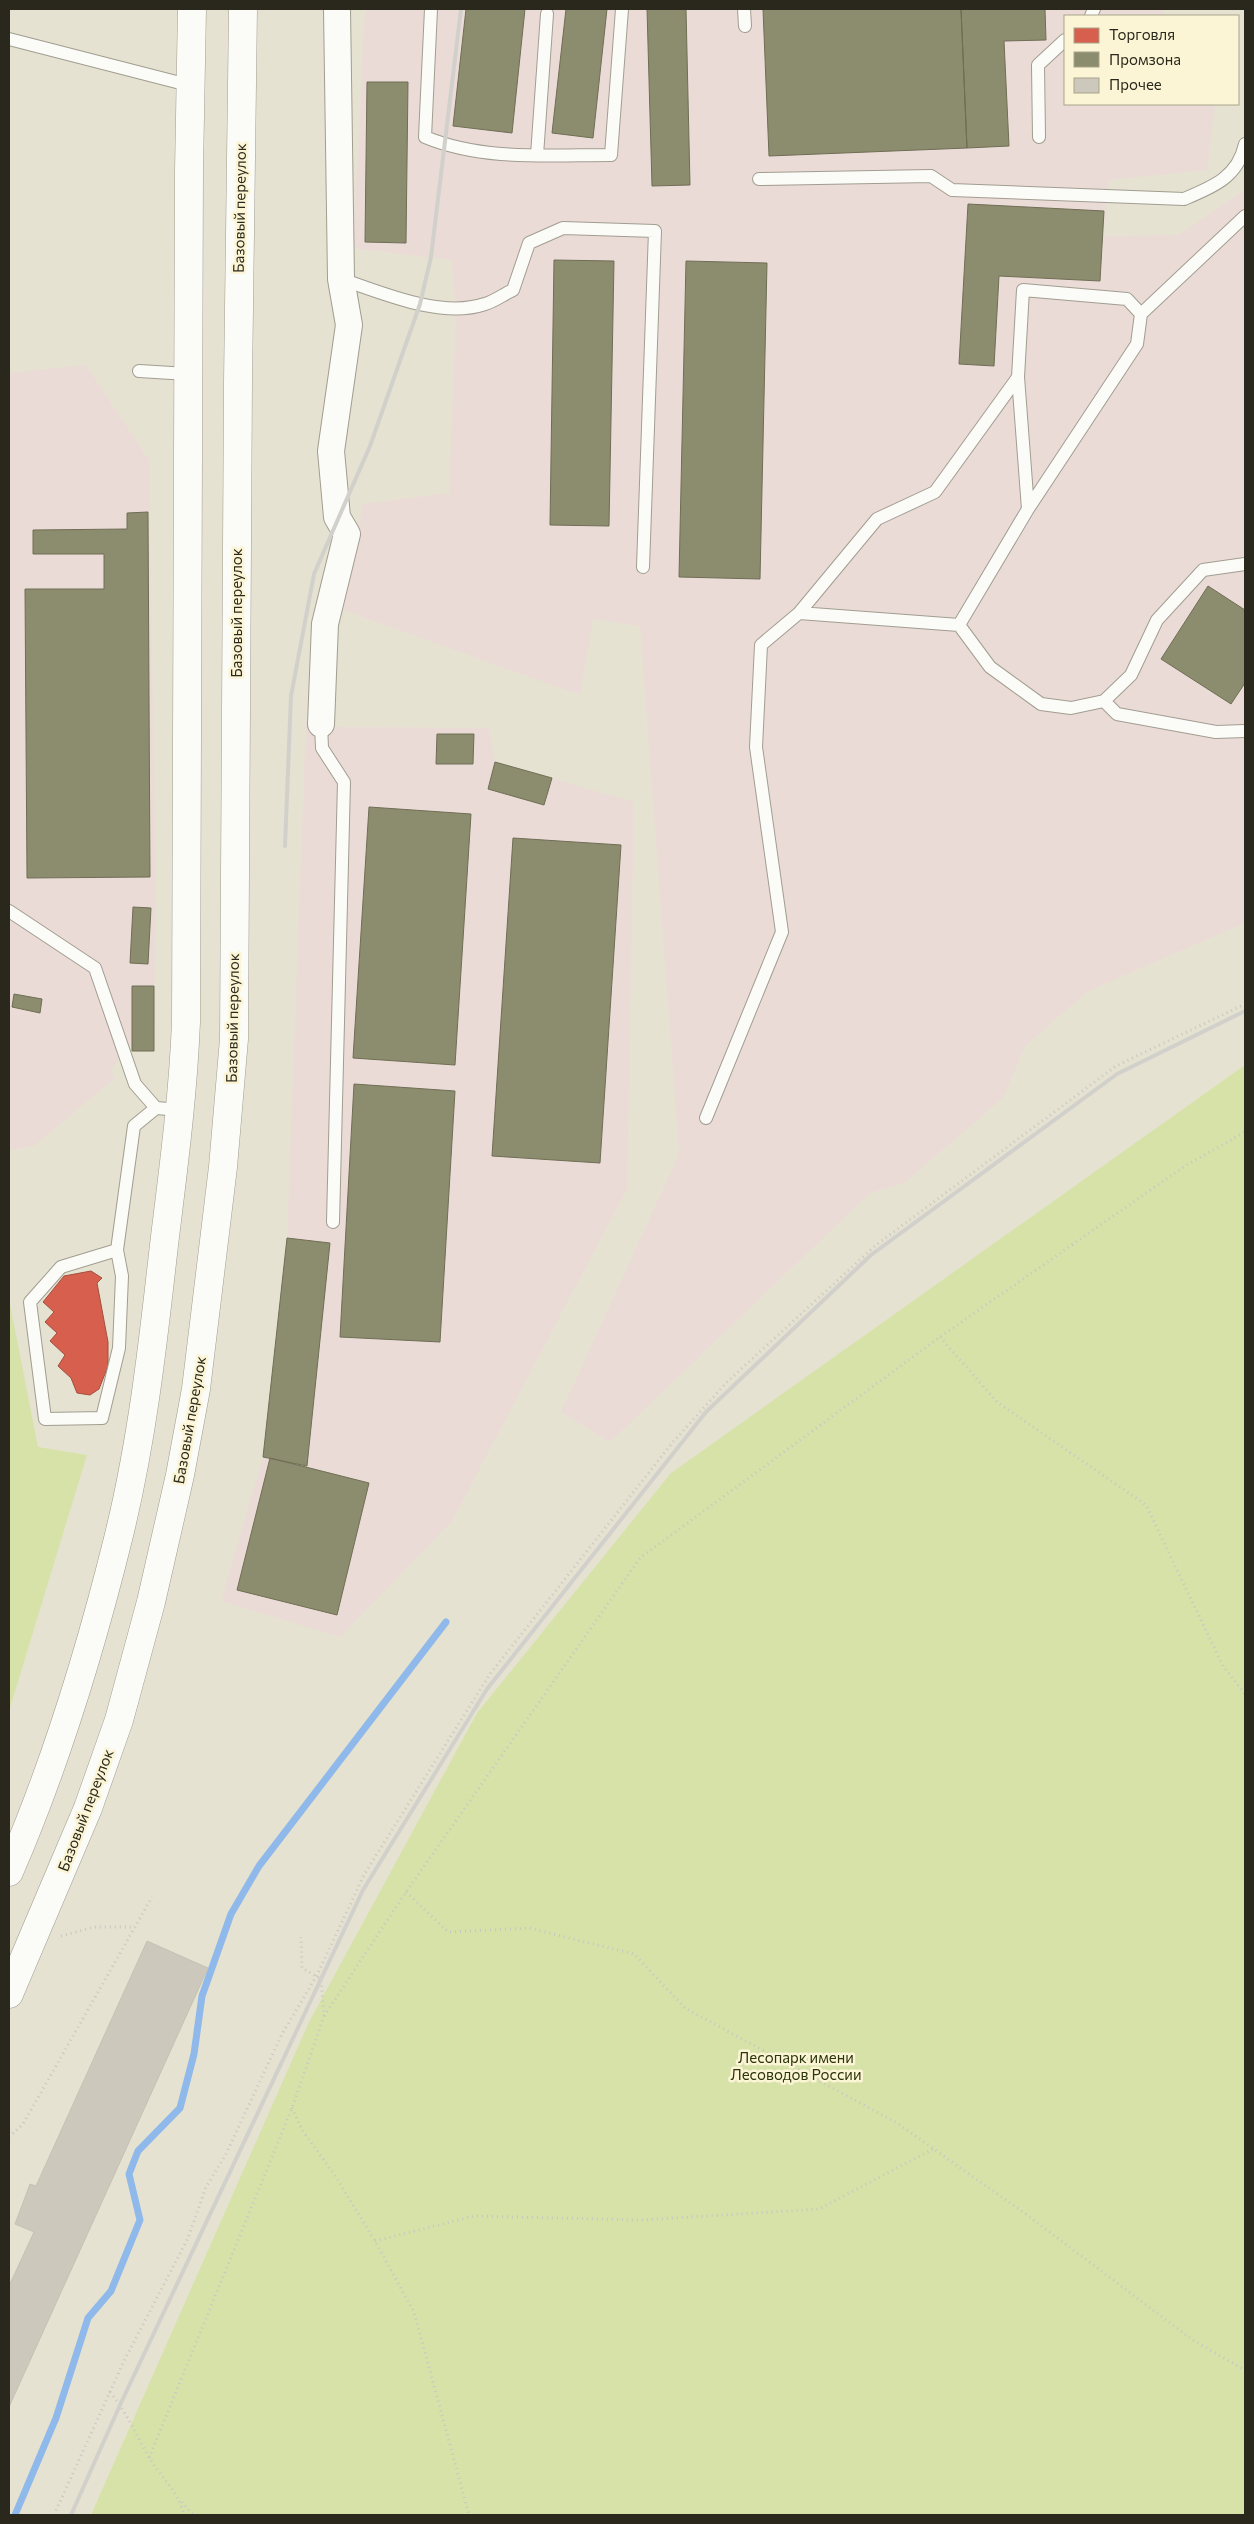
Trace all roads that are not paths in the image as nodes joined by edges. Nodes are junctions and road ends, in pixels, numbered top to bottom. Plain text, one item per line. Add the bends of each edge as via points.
1 (192, 9) edge
2 (243, 9) edge
3 (337, 9) edge
4 (431, 9) edge
5 (622, 9) edge
6 (744, 9) edge
7 (547, 14) dead end
8 (745, 26) dead end
9 (9, 39) edge
10 (1064, 41) edge
11 (192, 86) junction
12 (1038, 137) dead end
13 (1245, 144) edge
14 (536, 155) junction
15 (759, 179) dead end
16 (1245, 216) edge
17 (341, 279) junction
18 (1141, 314) junction
19 (139, 371) dead end
20 (188, 374) junction
21 (1018, 377) junction
22 (1028, 509) junction
23 (1245, 564) edge
24 (643, 567) dead end
25 (799, 613) junction
26 (959, 625) junction
27 (1104, 701) junction
28 (321, 724) joint
29 (1245, 731) edge
30 (9, 911) edge
31 (168, 1108) junction
32 (706, 1118) dead end
33 (334, 1222) dead end
34 (116, 1250) junction
35 (9, 1872) edge
36 (9, 1994) edge

1 - 11 main road
2 - 36 main road, Базовый переулок via 237,401 234,1040 222,1177 196,1389 151,1602 119,1720 88,1808
3 - 17 street
4 - 14 lane via 424,137 446,146 484,153
5 - 14 lane via 611,156
6 - 8 lane
7 - 14 lane
9 - 11 lane
10 - 12 lane via 1038,64
11 - 20 main road
13 - 15 lane via 1242,159 1217,185 1184,199 952,190 931,176
16 - 18 lane
17 - 24 lane via 420,304 456,308 484,304 513,290 529,242 563,228 655,231
17 - 28 street via 349,325 331,451 337,516 347,534 325,624
18 - 21 lane via 1127,299 1023,290
18 - 22 lane via 1137,344
19 - 20 lane
20 - 31 main road via 186,1022
21 - 22 lane
21 - 25 lane via 935,492 878,519
22 - 26 lane
23 - 27 lane via 1203,570 1157,620 1130,675
25 - 26 lane
25 - 32 lane via 761,644 756,747 782,932
26 - 27 lane via 990,667 1041,704 1071,708
27 - 29 lane via 1117,714 1216,732
28 - 33 lane via 322,748 344,782
30 - 31 lane via 94,968 134,1084
31 - 34 lane via 134,1126
31 - 35 main road via 154,1332 139,1434 118,1539 77,1686 38,1804
34 - 34 lane via 122,1276 119,1348 102,1418 45,1419 30,1302 61,1267

